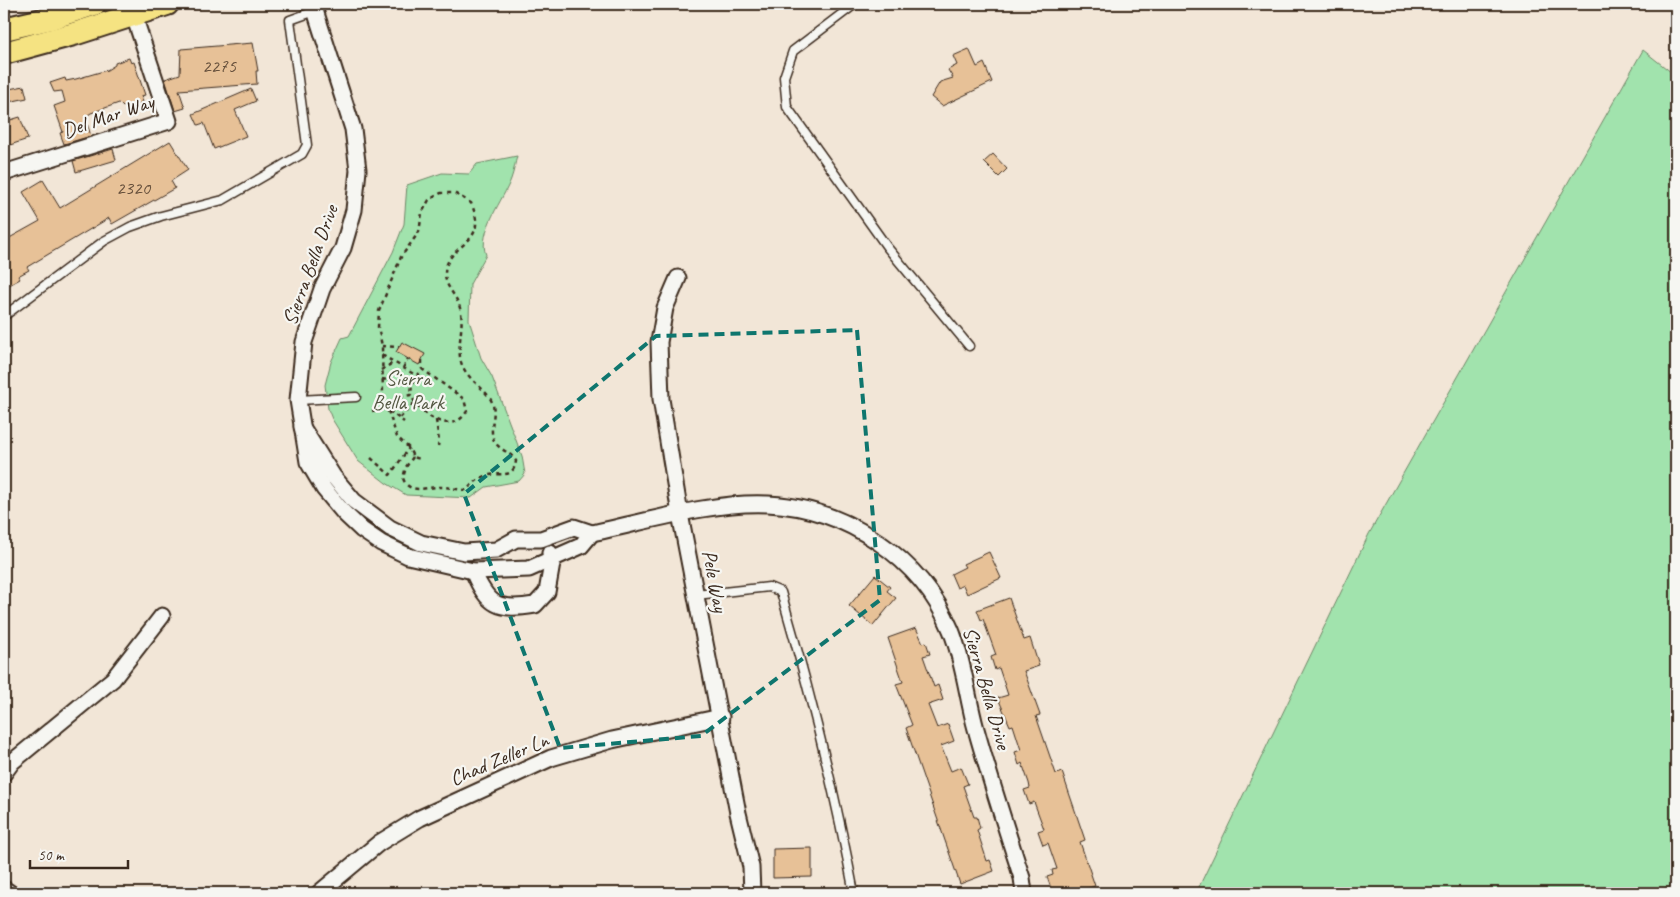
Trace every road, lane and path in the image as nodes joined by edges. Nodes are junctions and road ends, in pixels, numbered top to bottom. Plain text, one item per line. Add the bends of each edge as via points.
1 (94, 4) edge
2 (168, 4) edge
3 (855, 4) edge
4 (314, 7) edge
5 (132, 10) edge
6 (4, 29) edge
7 (4, 53) edge
8 (4, 173) edge
9 (678, 278) dead end
10 (4, 316) edge
11 (382, 346) junction
12 (969, 346) dead end
13 (400, 347) dead end
14 (382, 355) junction
15 (408, 359) dead end
16 (422, 360) dead end
17 (393, 363) junction
18 (403, 368) junction
19 (422, 369) junction
20 (382, 370) junction
21 (417, 376) junction
22 (382, 380) junction
23 (412, 384) junction
24 (411, 395) junction
25 (356, 397) dead end
26 (298, 400) junction
27 (414, 403) junction
28 (387, 409) junction
29 (372, 411) dead end
30 (400, 418) junction
31 (436, 420) junction
32 (404, 422) dead end
33 (302, 427) junction
34 (438, 446) dead end
35 (408, 448) junction
36 (413, 457) junction
37 (371, 458) dead end
38 (420, 459) dead end
39 (680, 514) junction
40 (592, 533) junction
41 (541, 539) junction
42 (553, 558) junction
43 (473, 571) junction
44 (696, 595) junction
45 (162, 616) dead end
46 (721, 717) junction
47 (4, 773) edge
48 (4, 889) edge
49 (10, 893) edge
50 (319, 893) edge
51 (752, 893) edge
52 (854, 893) edge
53 (1024, 893) edge

1 - 6 main road
2 - 5 main road
3 - 12 lane via 793,51 784,77 787,107 886,247
4 - 10 lane via 290,20 307,145 302,154 224,200 161,216 104,241
4 - 26 street, Sierra Bella Drive via 353,129 358,170 354,210 346,238 322,289 304,342
5 - 7 main road
5 - 8 street, Del Mar Way via 169,121
9 - 39 street, Pele Way via 665,308 659,342 661,399
11 - 13 path
11 - 14 path
11 - 36 path via 379,311 397,264 419,232 424,206 441,193 461,194 472,203 477,219 470,239 450,257 446,270 447,284 459,305 462,320 460,356 464,369 493,403 493,437 501,450 514,457 515,468 508,475 483,476 466,490 439,486 417,489 410,487 403,478
14 - 17 path
14 - 20 path
15 - 18 path
16 - 19 path
17 - 18 path
17 - 20 path
18 - 21 path
19 - 21 path
19 - 31 path via 459,394 467,404 463,417 456,421
20 - 22 path
21 - 23 path
22 - 23 path
22 - 28 path
23 - 24 path
24 - 27 path
24 - 28 path via 403,396
25 - 26 lane
26 - 33 street, Sierra Bella Drive
27 - 30 path
27 - 31 path via 420,411
28 - 29 path
28 - 30 path
28 - 35 path via 397,437
30 - 32 path
31 - 34 path
33 - 41 street, Sierra Bella Drive via 333,476 354,501 390,528 421,543 464,552 496,550 516,539
33 - 43 street, Sierra Bella Drive via 308,462 316,476 339,507 362,530 408,556
35 - 36 path
35 - 37 path via 390,475
36 - 38 path
39 - 40 street, Sierra Bella Drive
39 - 44 street, Pele Way
39 - 53 street, Sierra Bella Drive via 732,505 802,508 848,523 885,545 913,572 936,600 951,631 975,727
40 - 41 street, Sierra Bella Drive via 574,528
40 - 42 street, Sierra Bella Drive via 581,546
41 - 42 street
42 - 43 street, Sierra Bella Drive via 529,569
42 - 43 street via 547,592 536,605 505,608 494,603 481,589
44 - 46 street, Pele Way
44 - 52 lane via 769,587 781,592 811,696
45 - 47 street via 113,679 12,762
46 - 50 street, Chad Zeller Ln via 612,740 551,758 420,818 379,843
46 - 51 street, Pele Way via 751,867
48 - 49 street

